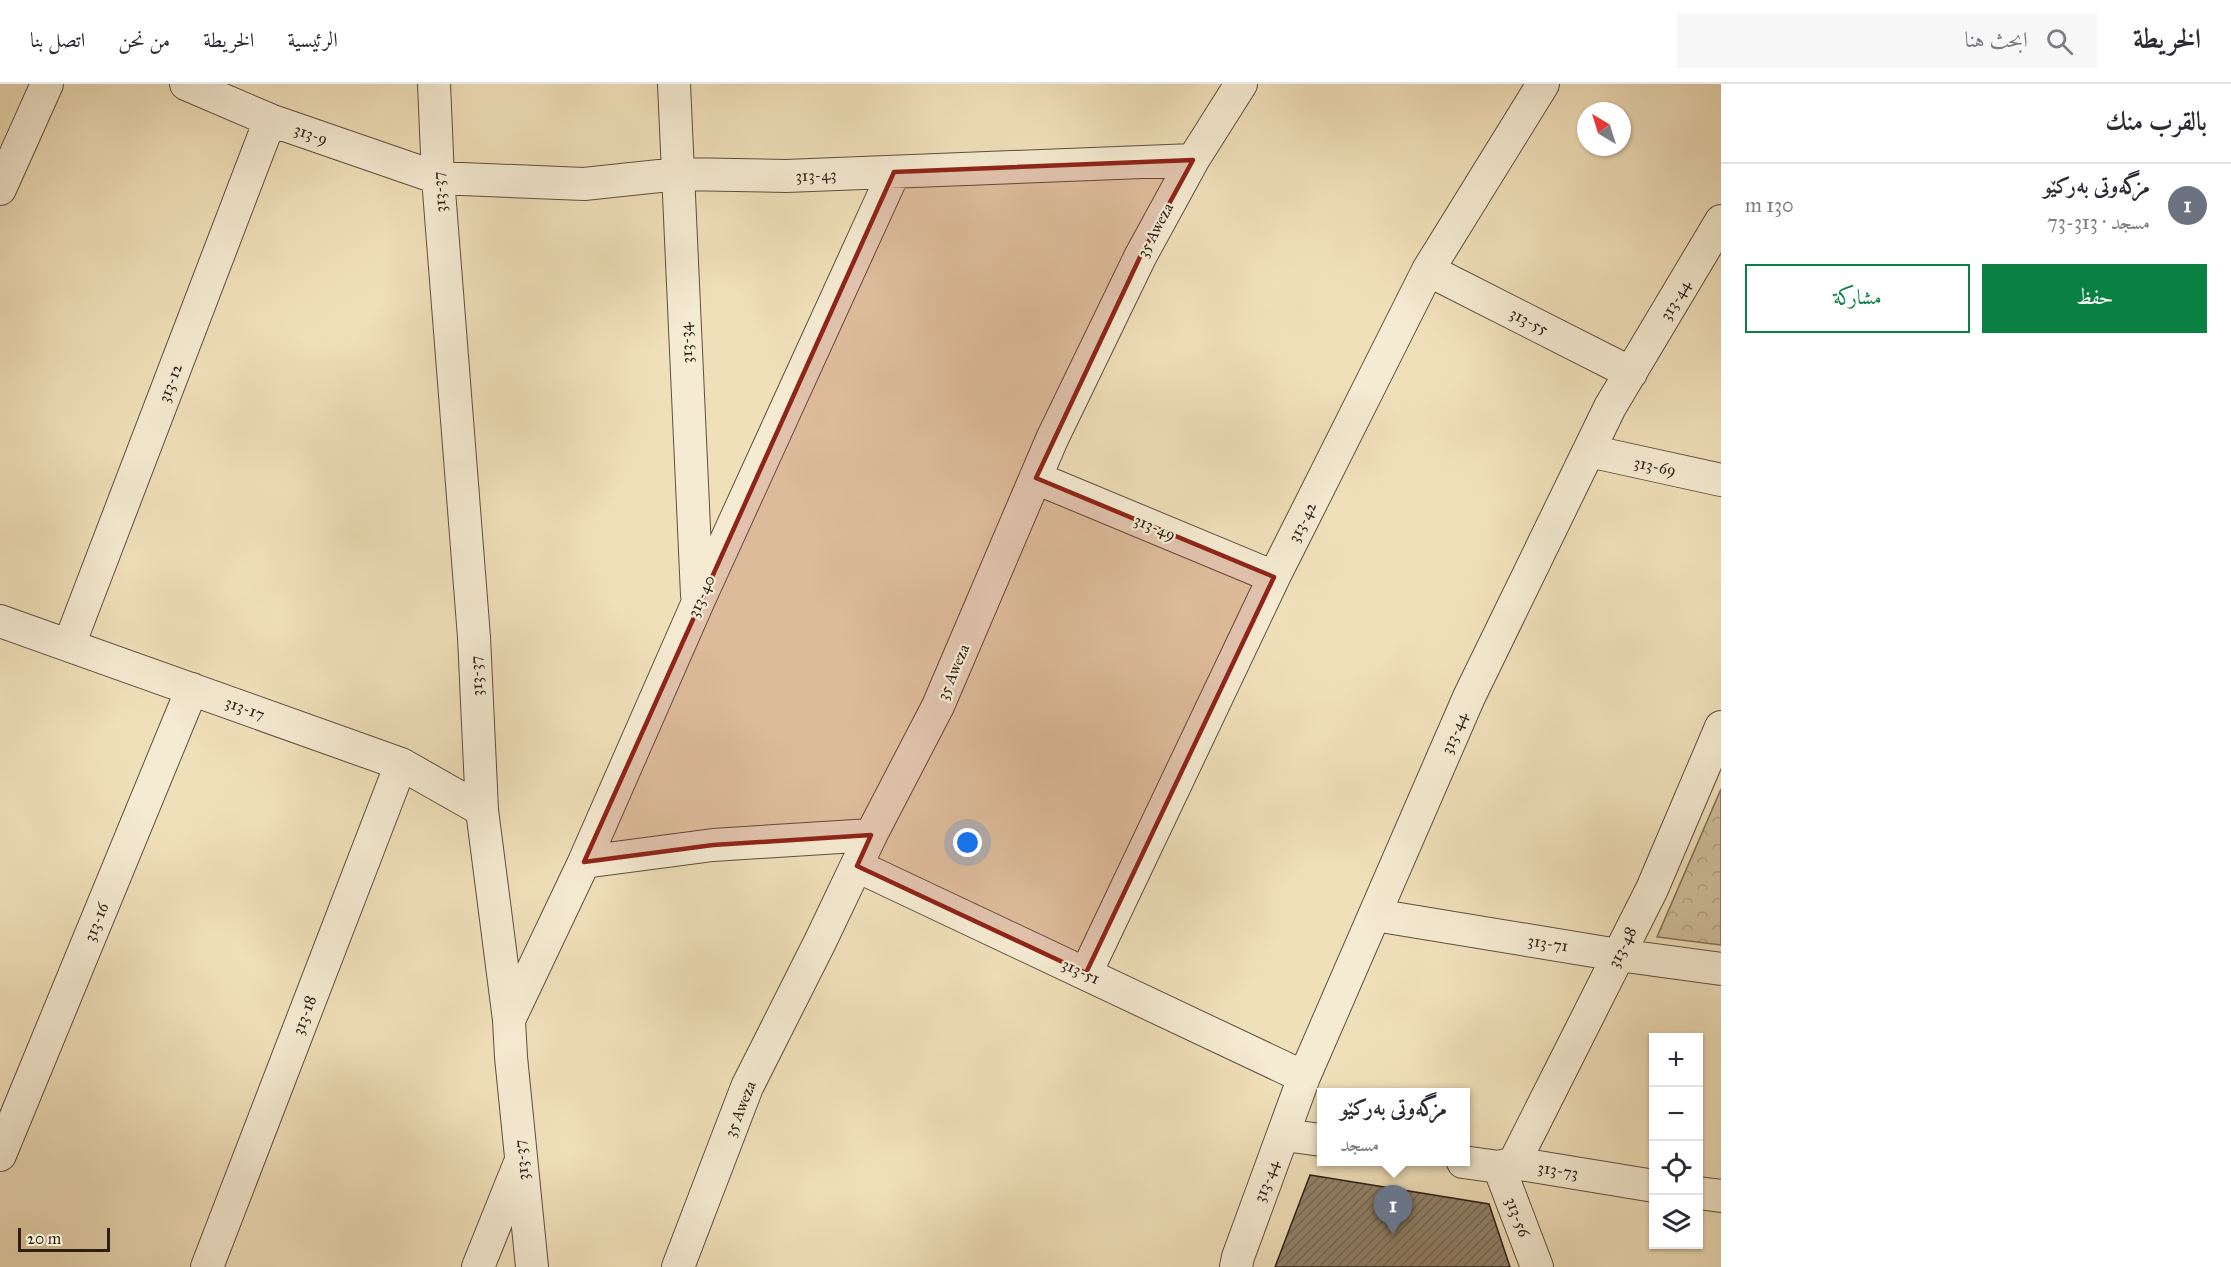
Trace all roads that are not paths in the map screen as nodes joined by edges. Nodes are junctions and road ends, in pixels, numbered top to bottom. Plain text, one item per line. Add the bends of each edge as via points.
1 (47, 84) edge
2 (186, 84) edge
3 (434, 84) edge
4 (674, 84) edge
5 (1241, 84) edge
6 (1543, 84) edge
7 (270, 120) junction
8 (1193, 160) junction
9 (894, 172) junction
10 (678, 174) junction
11 (438, 178) junction
12 (0, 189) edge
13 (1721, 221) edge
14 (1710, 262) edge
15 (1428, 270) junction
16 (1631, 373) junction
17 (1589, 452) junction
18 (1036, 478) junction
19 (1721, 480) edge
20 (1274, 577) junction
21 (698, 602) junction
22 (0, 621) edge
23 (69, 645) junction
24 (192, 689) junction
25 (1721, 727) edge
26 (401, 764) junction
27 (482, 810) junction
28 (871, 835) junction
29 (584, 862) junction
30 (857, 866) junction
31 (1375, 915) junction
32 (1618, 955) junction
33 (1721, 969) edge
34 (1086, 973) junction
35 (509, 1020) junction
36 (1304, 1077) junction
37 (1284, 1135) junction
38 (1317, 1139) edge
39 (0, 1155) edge
40 (521, 1160) junction
41 (1470, 1162) edge
42 (1506, 1165) junction
43 (1649, 1185) edge
44 (1703, 1194) edge
45 (1721, 1196) edge
46 (207, 1267) edge
47 (478, 1267) edge
48 (532, 1267) edge
49 (678, 1267) edge
50 (1236, 1267) edge
51 (1537, 1267) edge

1 - 12 street
2 - 7 street, 313-9
3 - 11 street, 313-37
4 - 10 street, 313-34
5 - 8 street, 35 Aweza
6 - 15 street, 313-42
7 - 11 street, 313-9
7 - 23 street, 313-12
8 - 9 street, 313-43
8 - 18 street, 35 Aweza via 1140,257
9 - 10 street, 313-43
9 - 21 street, 313-40
10 - 11 street, 313-43 via 584,184
10 - 21 street, 313-34
11 - 27 street, 313-37 via 474,637
13 - 14 street, 313-44
14 - 16 street, 313-44
15 - 16 street, 313-55
15 - 20 street, 313-42
16 - 17 street, 313-44
17 - 19 street, 313-69
17 - 31 street, 313-44 via 1469,697
18 - 20 street, 313-49
18 - 28 street, 35 Aweza via 938,706
20 - 34 street, 313-42
21 - 29 street, 313-40
22 - 23 street, 313-17
23 - 24 street, 313-17
24 - 26 street, 313-17
24 - 39 street, 313-16
25 - 32 street, 313-48 via 1652,889
26 - 27 street, 313-17
26 - 46 street, 313-18
27 - 35 street, 313-37
28 - 29 street via 713,845
28 - 30 street, 35 Aweza
29 - 35 street, 313-40
30 - 34 street, 313-51
30 - 49 street, 35 Aweza via 747,1088
31 - 32 street, 313-71
31 - 36 street, 313-44
32 - 33 street, 313-71
32 - 42 street, 313-48
34 - 36 street, 313-51
35 - 40 street, 313-37
36 - 37 street, 313-44
37 - 38 street
37 - 50 street, 313-44
40 - 47 street
40 - 48 street, 313-37
41 - 42 street, 313-73
42 - 43 street, 313-73
42 - 51 street, 313-56
44 - 45 street

